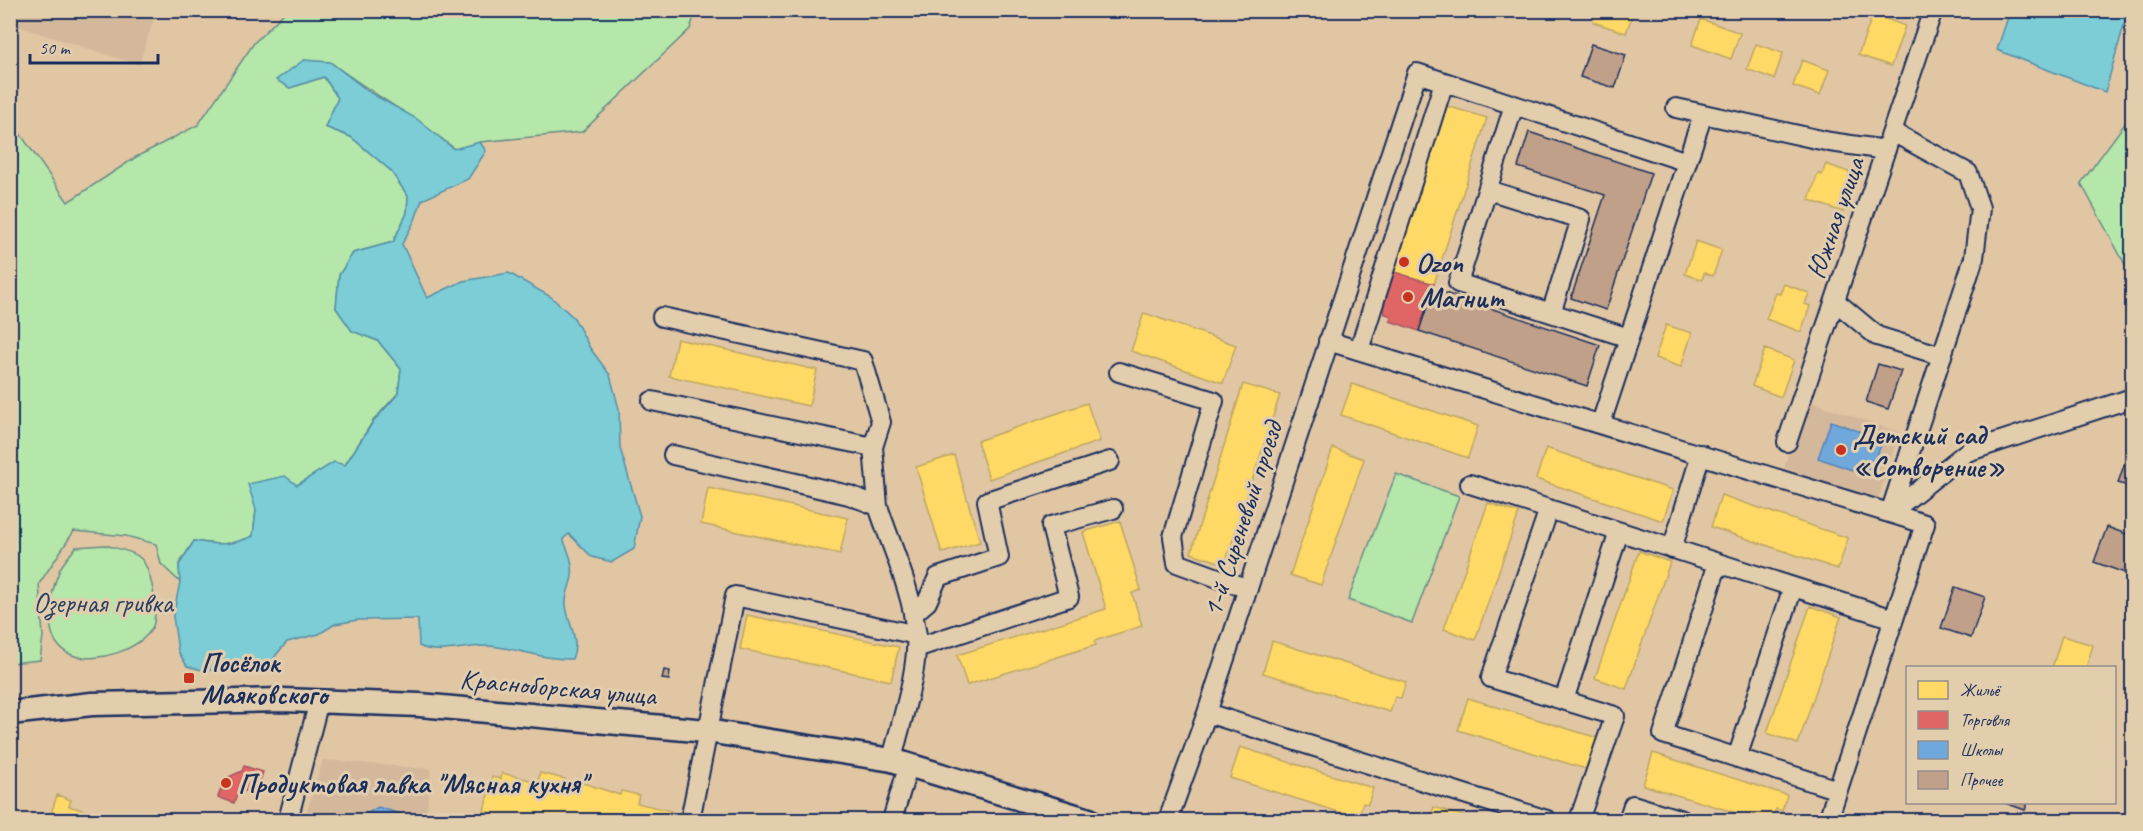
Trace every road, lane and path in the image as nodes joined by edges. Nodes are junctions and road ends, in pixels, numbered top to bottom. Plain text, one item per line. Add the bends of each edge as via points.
1 (1933, 10) edge
2 (1444, 82) junction
3 (1514, 105) junction
4 (1676, 108) dead end
5 (1702, 114) junction
6 (1893, 132) junction
7 (1886, 150) junction
8 (1687, 162) junction
9 (1488, 190) junction
10 (1835, 301) junction
11 (1551, 313) junction
12 (662, 317) dead end
13 (1629, 338) junction
14 (1328, 341) junction
15 (1359, 350) junction
16 (1942, 356) junction
17 (1119, 372) dead end
18 (2133, 398) edge
19 (652, 401) dead end
20 (1601, 423) junction
21 (1786, 442) dead end
22 (873, 447) junction
23 (1701, 454) junction
24 (673, 455) dead end
25 (1110, 461) dead end
26 (1470, 484) dead end
27 (878, 506) junction
28 (1113, 509) dead end
29 (1549, 509) junction
30 (1890, 513) junction
31 (1619, 532) junction
32 (1672, 549) junction
33 (1719, 563) junction
34 (1792, 587) junction
35 (1248, 589) junction
36 (913, 614) junction
37 (1894, 619) junction
38 (916, 641) junction
39 (1564, 700) junction
40 (319, 701) junction
41 (10, 713) edge
42 (1207, 713) junction
43 (707, 731) junction
44 (1737, 758) junction
45 (900, 762) junction
46 (1838, 790) junction
47 (288, 820) edge
48 (690, 820) edge
49 (892, 820) edge
50 (1089, 820) edge
51 (1168, 820) edge
52 (1547, 820) edge
53 (1579, 820) edge
54 (1628, 820) edge
55 (1682, 820) edge
56 (1828, 820) edge

1 - 6 street, Южная улица
2 - 3 street
2 - 14 street, 1-й Сиреневый проезд via 1417,73
2 - 15 street
3 - 8 street
3 - 9 street
4 - 5 street
5 - 7 street
5 - 8 street
6 - 7 street, Южная улица
6 - 16 street via 1968,173 1980,208 1974,258
7 - 10 street, Южная улица
8 - 13 street
9 - 11 street via 1458,283
9 - 11 street via 1581,219
10 - 16 street via 1877,336
10 - 21 street, Южная улица
11 - 13 street
12 - 22 street via 863,361 881,422
13 - 20 street
14 - 15 street
14 - 35 street, 1-й Сиреневый проезд
15 - 20 street
16 - 30 street
17 - 35 street via 1214,401 1173,537 1178,563
18 - 30 street via 1967,452
19 - 22 street
20 - 23 street
22 - 27 street
23 - 30 street
23 - 32 street
24 - 27 street via 849,495
25 - 36 street via 987,501 999,557 939,577 927,602
26 - 29 street
27 - 36 street
28 - 38 street via 1051,526 1069,597
29 - 31 street
29 - 39 street via 1491,678
30 - 37 street via 1925,524
31 - 32 street
31 - 39 street
32 - 33 street
33 - 34 street
33 - 44 street via 1663,734
34 - 37 street
34 - 44 street
35 - 42 street, 1-й Сиреневый проезд
36 - 38 street
37 - 46 street
38 - 43 street via 735,596
38 - 45 street
39 - 53 street via 1615,716
40 - 41 street, Красноборская улица via 92,704
40 - 43 street, Красноборская улица via 420,705
40 - 47 street
42 - 51 street, 1-й Сиреневый проезд
42 - 52 street
43 - 45 street, Красноборская улица
43 - 48 street
44 - 46 street
45 - 49 street
45 - 50 street, Красноборская улица
46 - 56 street
54 - 55 street via 1633,805

